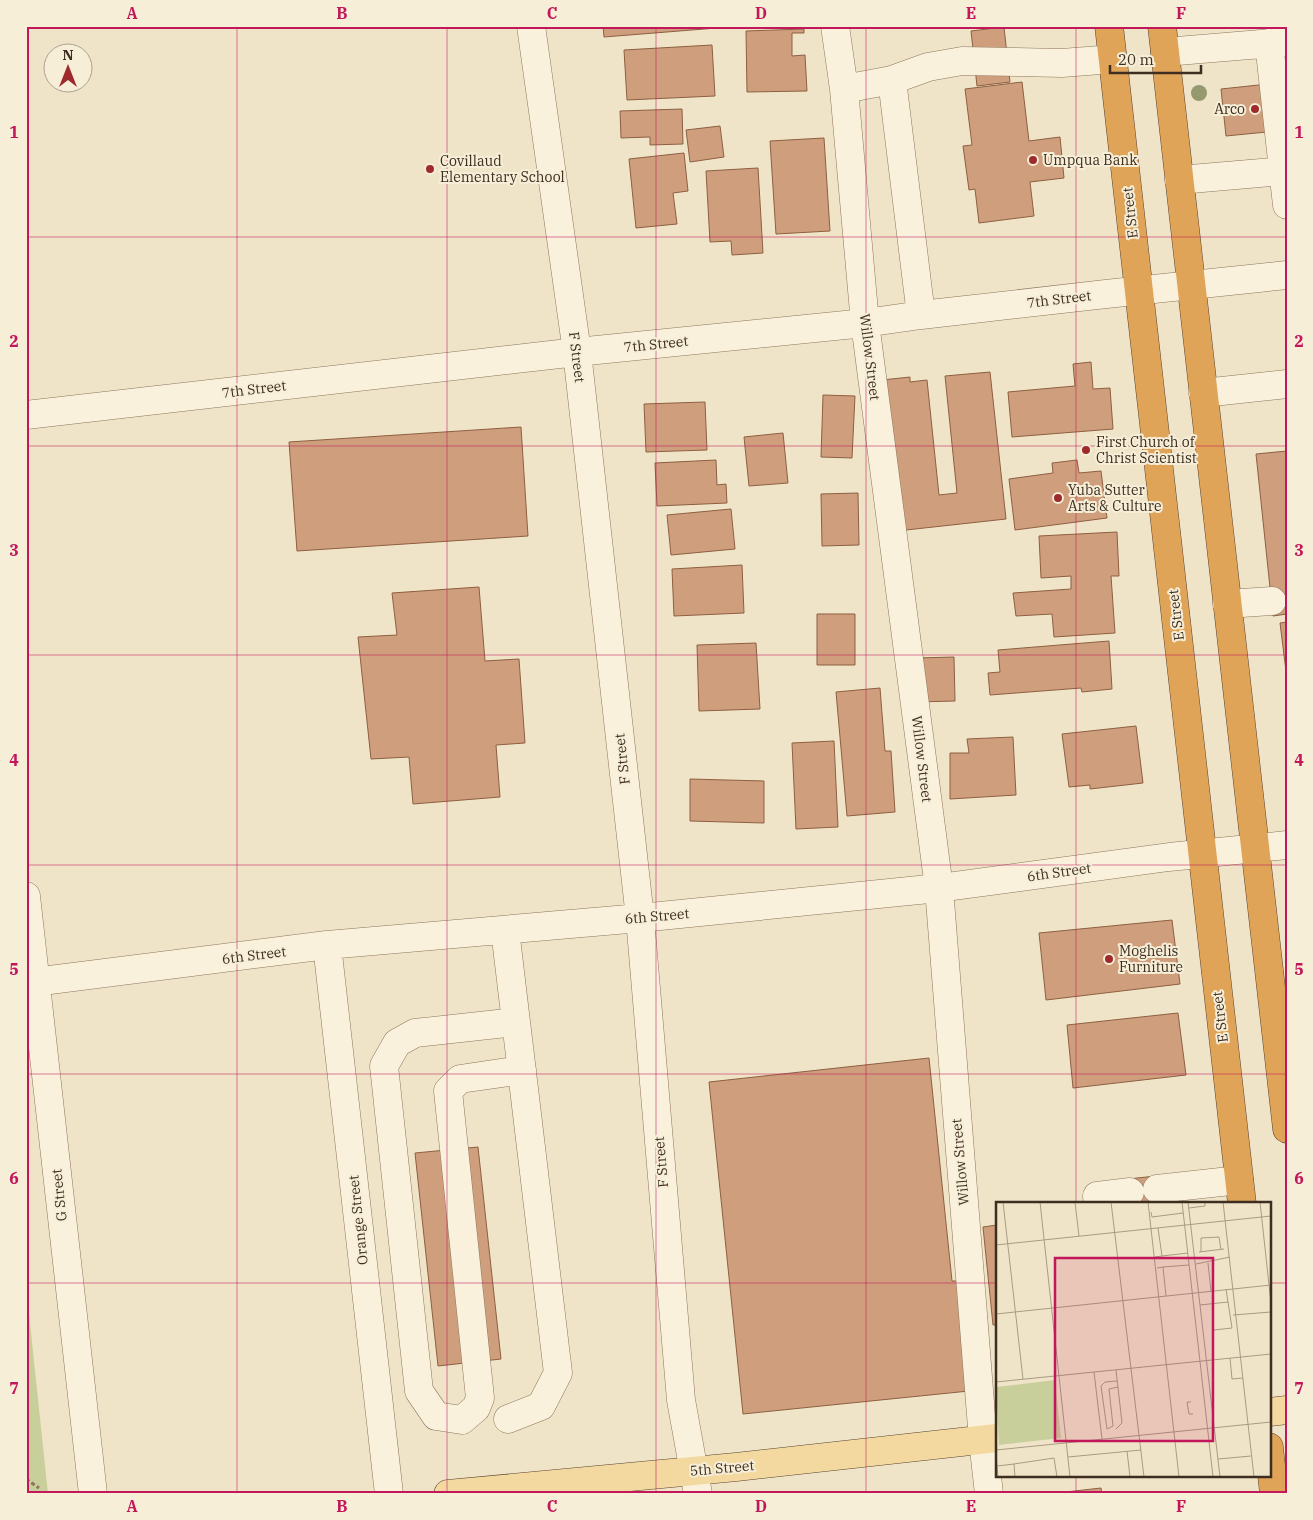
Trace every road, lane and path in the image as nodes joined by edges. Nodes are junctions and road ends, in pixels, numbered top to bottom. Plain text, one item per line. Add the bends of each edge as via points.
1 (531, 26) edge
2 (835, 26) edge
3 (1109, 26) edge
4 (1164, 39) edge
5 (1278, 42) edge
6 (1113, 59) junction
7 (892, 80) junction
8 (844, 88) junction
9 (1283, 171) junction
10 (1179, 180) junction
11 (1287, 205) edge
12 (1287, 275) edge
13 (1191, 284) junction
14 (1140, 290) junction
15 (921, 315) junction
16 (865, 323) junction
17 (577, 352) junction
18 (1287, 384) edge
19 (1203, 392) junction
20 (26, 416) edge
21 (1272, 602) dead end
22 (1227, 604) junction
23 (1287, 845) edge
24 (1255, 848) junction
25 (1203, 854) junction
26 (939, 888) junction
27 (26, 896) edge
28 (640, 918) junction
29 (505, 930) junction
30 (327, 946) junction
31 (31, 982) edge
32 (516, 1022) junction
33 (522, 1070) junction
34 (1287, 1129) edge
35 (1157, 1189) dead end
36 (1130, 1192) dead end
37 (1240, 1192) edge
38 (1098, 1202) edge
39 (1287, 1410) edge
40 (1270, 1412) edge
41 (508, 1420) dead end
42 (990, 1439) edge
43 (1270, 1456) edge
44 (26, 1479) edge
45 (695, 1482) edge
46 (39, 1488) dead end
47 (92, 1494) edge
48 (389, 1494) edge
49 (448, 1494) edge
50 (989, 1494) edge
51 (1274, 1494) edge

1 - 17 street, F Street
2 - 8 street, Willow Street
3 - 6 highway, E Street
4 - 5 street
4 - 10 highway
5 - 9 street
6 - 7 street via 1062,63 962,61 928,67
6 - 14 highway, E Street
7 - 8 street
7 - 15 street
8 - 16 street, Willow Street
9 - 10 street
9 - 11 street
10 - 13 highway
12 - 13 street, 7th Street
13 - 14 street, 7th Street
13 - 19 highway
14 - 15 street, 7th Street
14 - 25 highway, E Street
15 - 16 street, 7th Street
16 - 17 street, 7th Street
16 - 26 street, Willow Street
17 - 20 street, 7th Street
17 - 28 street, F Street
18 - 19 street
19 - 22 highway
21 - 22 street
22 - 24 highway
23 - 24 street, 6th Street
24 - 25 street, 6th Street
24 - 34 highway
25 - 26 street, 6th Street
25 - 37 highway, E Street
26 - 28 street, 6th Street
26 - 42 street, Willow Street
27 - 31 street, G Street
28 - 29 street, 6th Street
28 - 45 street, F Street via 680,1400
29 - 30 street, 6th Street
29 - 32 street
30 - 31 street, 6th Street
30 - 48 street, Orange Street
31 - 47 street, G Street
32 - 33 street
32 - 33 street via 415,1034 396,1043 384,1066 419,1391 436,1416 462,1420 476,1408 480,1398 448,1091 460,1078
33 - 41 street via 558,1373 542,1406
35 - 37 street
36 - 38 street via 1097,1196
39 - 40 main road
42 - 45 main road, 5th Street
42 - 50 street, Willow Street
43 - 51 highway
44 - 46 path
45 - 49 main road, 5th Street

